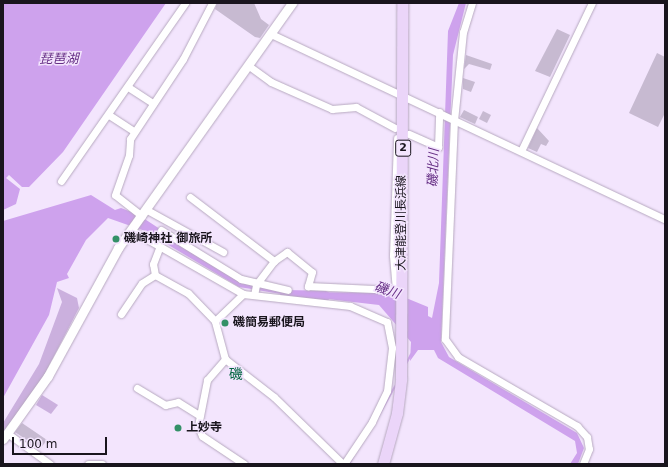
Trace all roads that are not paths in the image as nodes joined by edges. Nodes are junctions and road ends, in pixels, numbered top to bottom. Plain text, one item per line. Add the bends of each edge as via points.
1 (185, 3) edge
2 (212, 3) edge
3 (292, 3) edge
4 (402, 3) edge
5 (472, 3) edge
6 (592, 3) edge
7 (271, 34) junction
8 (249, 66) junction
9 (128, 87) junction
10 (402, 94) junction
11 (153, 103) junction
12 (440, 113) junction
13 (109, 115) junction
14 (453, 119) junction
15 (134, 131) junction
16 (401, 133) junction
17 (521, 151) junction
18 (61, 181) dead end
19 (190, 197) dead end
20 (143, 215) junction
21 (665, 219) edge
22 (131, 230) junction
23 (162, 230) dead end
24 (160, 246) junction
25 (223, 252) dead end
26 (274, 261) junction
27 (155, 275) junction
28 (255, 290) junction
29 (288, 290) dead end
30 (243, 294) junction
31 (121, 314) dead end
32 (214, 321) junction
33 (396, 348) junction
34 (225, 359) junction
35 (137, 388) dead end
36 (199, 415) junction
37 (5, 436) edge
38 (50, 464) edge
39 (88, 464) edge
40 (102, 464) edge
41 (244, 464) edge
42 (343, 464) edge
43 (383, 464) edge
44 (583, 464) edge

1 - 9 street
2 - 11 street via 200,30
3 - 7 street
4 - 10 main road, 大津能登川長浜線 / 2
5 - 14 street via 463,32
6 - 17 street
7 - 8 street
7 - 10 street
8 - 16 street via 271,82 332,109 352,106
8 - 20 street
9 - 11 street
9 - 13 street
10 - 12 street
10 - 16 main road, 大津能登川長浜線 / 2
11 - 15 street
12 - 14 street
12 - 16 street via 438,147
13 - 15 street
13 - 18 street
14 - 17 street
14 - 44 street via 448,347 499,382 577,426 587,437 589,449
15 - 20 street via 114,195
16 - 26 street via 393,255 396,290 308,286 312,272 287,252
16 - 33 main road, 大津能登川長浜線 / 2 via 401,334
17 - 21 street
19 - 26 street
20 - 22 street
20 - 25 street
22 - 24 street
22 - 37 street via 92,290 48,376
23 - 28 street
24 - 27 street via 153,264
24 - 30 street
26 - 28 street
27 - 31 street via 142,284
27 - 32 street via 188,293
28 - 29 street
28 - 30 street
28 - 33 street via 350,306 380,316 387,322
30 - 32 street
32 - 34 street
33 - 42 street via 387,391 372,422
33 - 43 main road, 大津能登川長浜線 / 2 via 397,413
34 - 36 street via 207,380
34 - 42 street via 274,397
35 - 36 street via 165,406 178,402
36 - 41 street via 202,436
37 - 38 street
39 - 40 street

